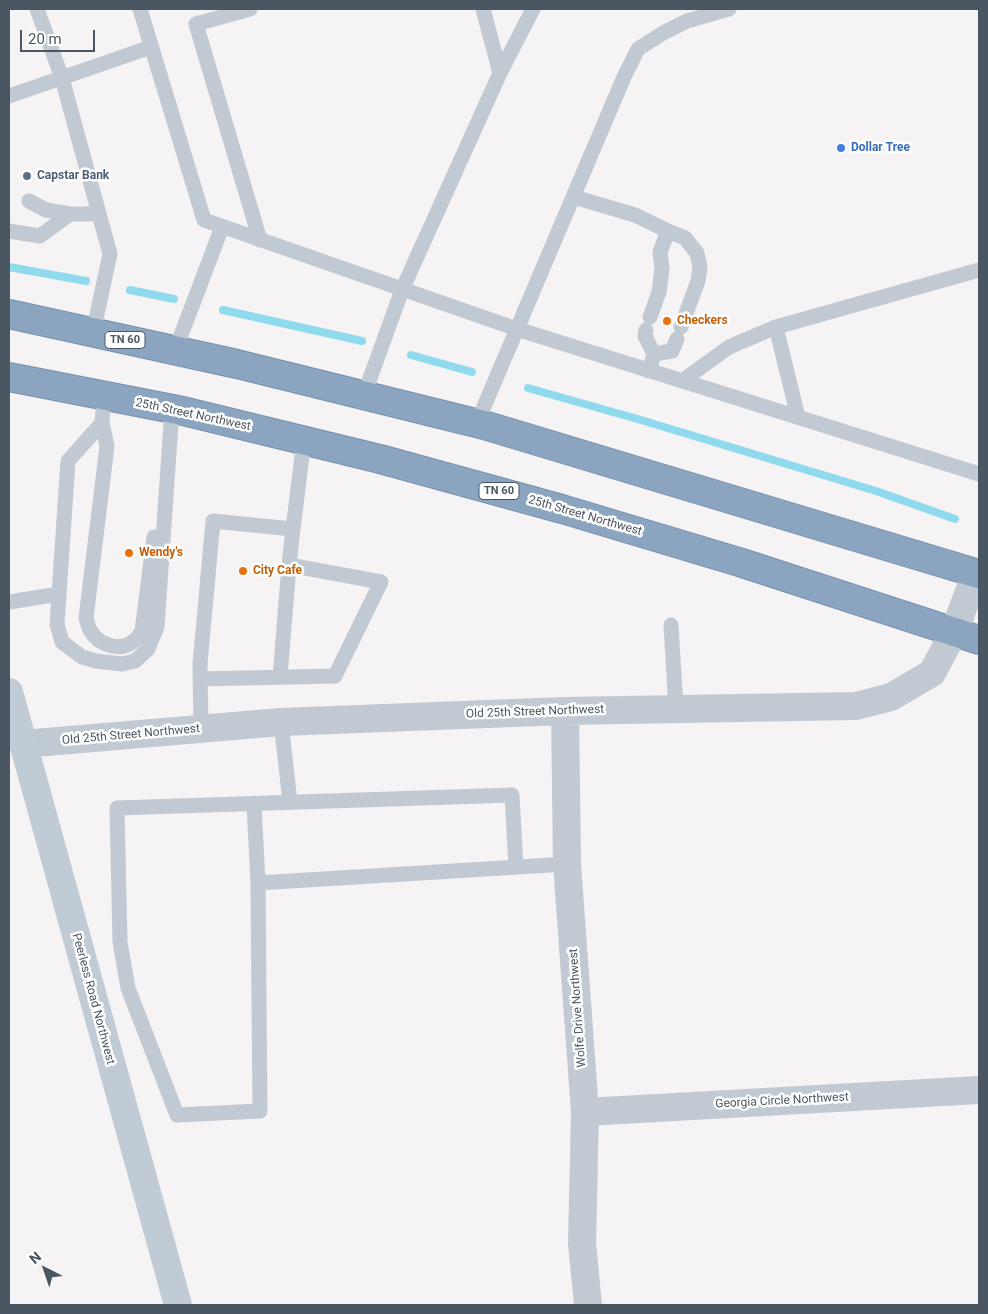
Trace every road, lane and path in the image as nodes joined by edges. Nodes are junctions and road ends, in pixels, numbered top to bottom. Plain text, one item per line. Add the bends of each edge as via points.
1 (37, 9) edge
2 (140, 9) edge
3 (250, 9) edge
4 (483, 9) edge
5 (533, 9) edge
6 (729, 9) edge
7 (151, 48) junction
8 (500, 73) junction
9 (62, 78) junction
10 (9, 96) edge
11 (574, 197) junction
12 (29, 208) dead end
13 (70, 214) junction
14 (99, 214) junction
15 (222, 227) junction
16 (9, 230) edge
17 (668, 231) junction
18 (260, 240) junction
19 (979, 270) edge
20 (402, 290) junction
21 (9, 314) edge
22 (776, 327) junction
23 (517, 329) junction
24 (93, 333) junction
25 (175, 351) junction
26 (654, 354) junction
27 (649, 370) junction
28 (9, 377) edge
29 (682, 381) junction
30 (364, 395) junction
31 (104, 396) junction
32 (172, 409) junction
33 (798, 417) junction
34 (102, 423) junction
35 (477, 423) junction
36 (304, 440) junction
37 (979, 474) edge
38 (165, 508) junction
39 (293, 529) junction
40 (288, 566) junction
41 (978, 570) edge
42 (59, 594) junction
43 (9, 602) edge
44 (671, 625) dead end
45 (954, 632) junction
46 (979, 640) edge
47 (280, 677) junction
48 (200, 679) junction
49 (9, 692) edge
50 (676, 709) junction
51 (565, 711) junction
52 (281, 722) junction
53 (201, 729) junction
54 (23, 744) junction
55 (290, 802) junction
56 (254, 804) junction
57 (567, 864) junction
58 (516, 867) junction
59 (258, 883) junction
60 (979, 1090) edge
61 (586, 1112) junction
62 (178, 1305) edge
63 (588, 1305) edge

1 - 9 lane
2 - 7 lane
3 - 18 lane via 196,24
4 - 8 lane
5 - 8 lane
6 - 11 lane via 687,21 638,49
7 - 9 lane
7 - 15 lane via 204,220
8 - 20 lane
9 - 10 lane
9 - 14 lane
11 - 17 lane via 635,214
11 - 23 lane
12 - 13 lane
13 - 14 lane
13 - 16 lane via 40,236
14 - 24 lane via 110,254
15 - 18 lane
15 - 25 lane
17 - 26 lane via 660,252 659,292 645,336
17 - 26 lane via 685,238 697,253 700,266 698,281 672,351
18 - 20 lane
19 - 22 lane
20 - 23 lane
20 - 30 lane
21 - 24 highway, TN 60
22 - 29 lane via 729,347
22 - 33 lane
23 - 27 lane
23 - 35 lane
24 - 25 highway, TN 60
25 - 30 highway, TN 60
26 - 27 lane
27 - 29 lane
28 - 31 highway, 25th Street Northwest / TN 60
29 - 33 lane
30 - 35 highway, TN 60
31 - 32 highway, 25th Street Northwest / TN 60
31 - 34 lane
32 - 36 highway, 25th Street Northwest / TN 60
32 - 38 lane
33 - 37 lane
34 - 38 lane via 107,446 86,618 90,630 110,646 122,647 134,641 142,631 156,523
34 - 42 lane via 68,461
35 - 41 highway, TN 60
36 - 39 lane
36 - 45 highway, 25th Street Northwest / TN 60 via 562,509
38 - 42 lane via 157,627 148,649 135,661 122,664 96,661 82,657 62,642 57,624
39 - 40 lane
39 - 48 lane via 213,521
40 - 47 lane
40 - 47 lane via 382,582 335,676
41 - 45 street, Old 25th Street Northwest
42 - 43 lane
44 - 50 lane
45 - 46 highway, 25th Street Northwest / TN 60
45 - 50 street, Old 25th Street Northwest via 932,673 891,697 856,706
47 - 48 lane
48 - 53 lane
49 - 54 street, Peerless Road Northwest
50 - 51 street, Old 25th Street Northwest
51 - 52 street, Old 25th Street Northwest
51 - 57 street, Wolfe Drive Northwest
52 - 53 street, Old 25th Street Northwest
52 - 55 lane
53 - 54 street, Old 25th Street Northwest
54 - 62 street, Peerless Road Northwest
55 - 56 lane
55 - 58 lane via 512,796
56 - 59 lane
56 - 59 lane via 117,808 120,942 128,988 177,1116 260,1111
57 - 58 lane
57 - 61 street, Wolfe Drive Northwest
58 - 59 lane
60 - 61 street, Georgia Circle Northwest
61 - 63 street, Wolfe Drive Northwest via 582,1243

